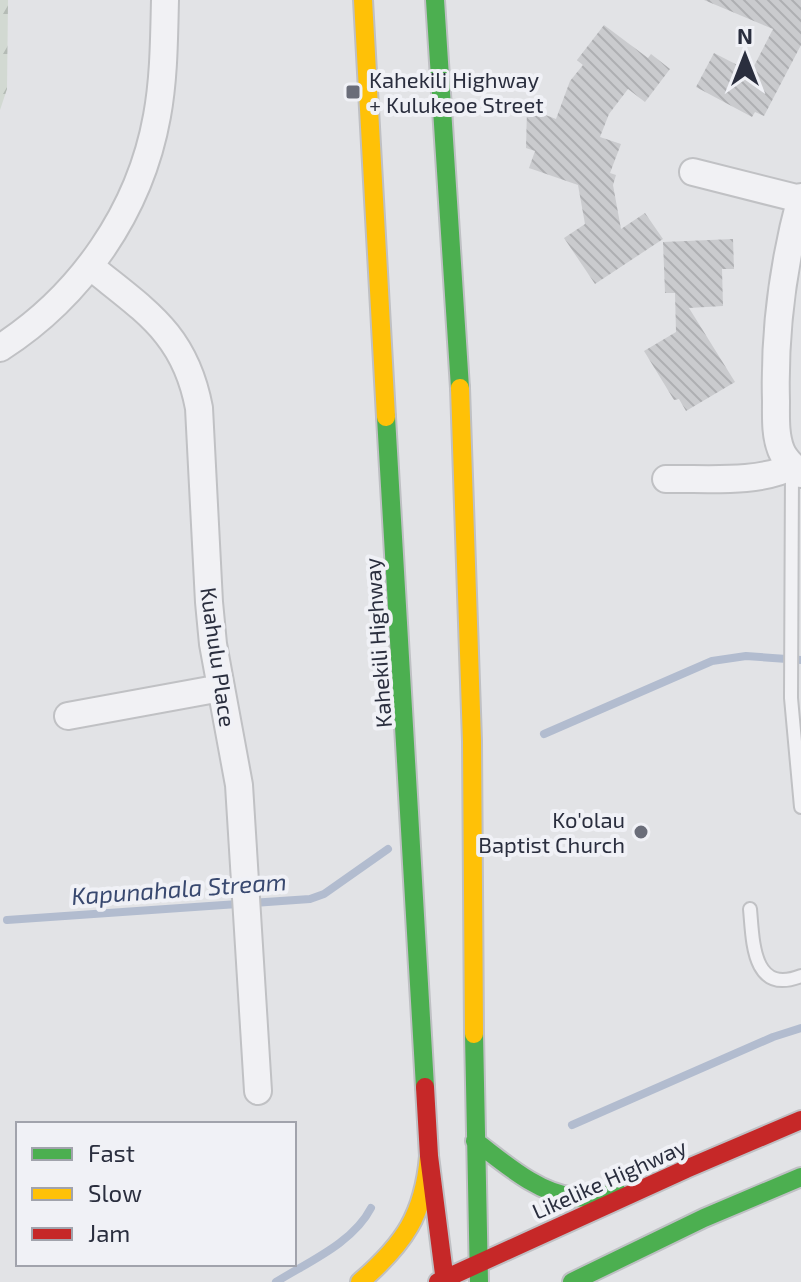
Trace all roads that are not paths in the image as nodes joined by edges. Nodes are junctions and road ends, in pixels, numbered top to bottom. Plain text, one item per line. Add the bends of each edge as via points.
1 (165, 0) edge
2 (363, 0) edge
3 (435, 0) edge
4 (693, 172) dead end
5 (801, 198) edge
6 (90, 266) junction
7 (0, 348) edge
8 (796, 470) edge
9 (666, 479) dead end
10 (221, 688) junction
11 (68, 716) dead end
12 (801, 807) edge
13 (750, 909) dead end
14 (801, 976) edge
15 (258, 1091) dead end
16 (801, 1120) edge
17 (475, 1141) junction
18 (429, 1156) junction
19 (801, 1177) edge
20 (644, 1189) junction
21 (477, 1262) junction
22 (443, 1281) edge
23 (360, 1282) edge
24 (479, 1282) edge
25 (572, 1282) edge

1 - 6 street via 163,79 148,155 117,225
2 - 18 main road, Kahekili Highway
3 - 17 main road via 461,413 472,741
4 - 5 street
5 - 8 street via 784,269 776,349 777,437
6 - 7 street via 47,312
6 - 10 street, Kuahulu Place via 162,326 195,385 209,602
8 - 9 street
8 - 12 lane via 792,670
10 - 11 street
10 - 15 street, Kuahulu Place via 239,785
13 - 14 lane via 758,965 783,980
16 - 20 main road, Likelike Highway
17 - 20 main road via 557,1193 588,1197
17 - 21 main road
18 - 22 main road, Kahekili Highway
18 - 23 main road via 424,1197 403,1237
19 - 25 main road
20 - 21 main road, Likelike Highway
21 - 22 main road, Likelike Highway
21 - 24 main road

